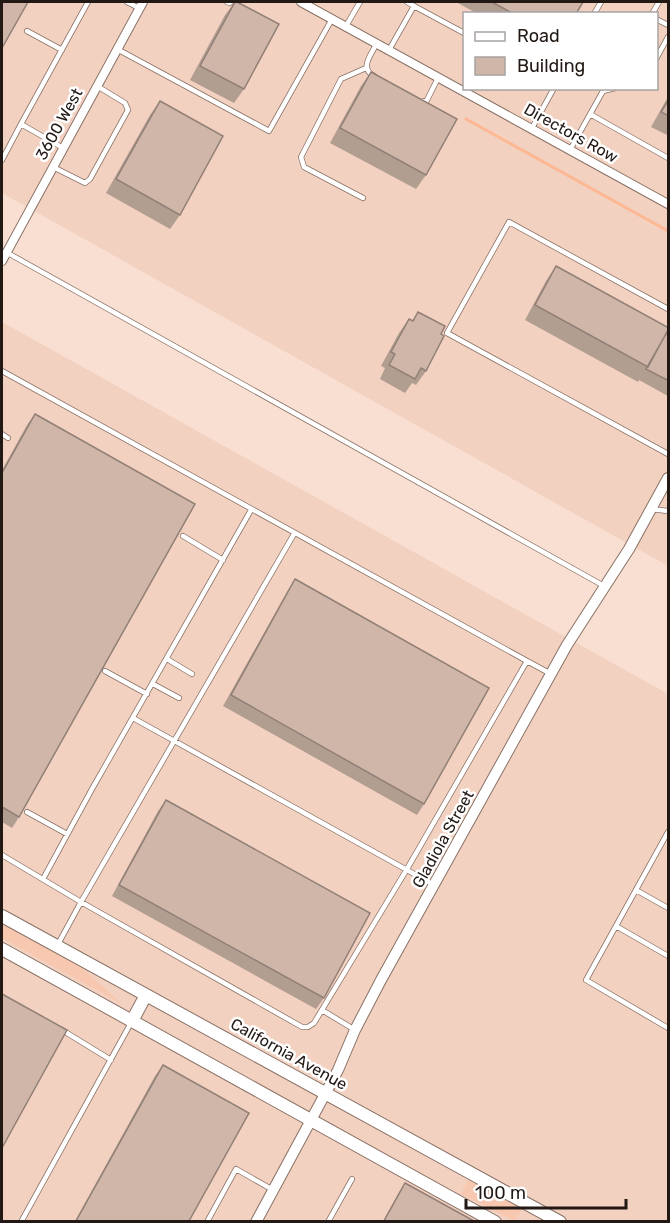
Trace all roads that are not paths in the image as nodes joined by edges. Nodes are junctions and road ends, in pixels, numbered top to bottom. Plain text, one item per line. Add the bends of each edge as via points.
1 (88, 2) edge
2 (127, 2) edge
3 (301, 2) edge
4 (360, 2) edge
5 (406, 2) edge
6 (141, 5) edge
7 (414, 6) junction
8 (332, 19) junction
9 (346, 26) junction
10 (27, 31) dead end
11 (463, 32) edge
12 (669, 37) edge
13 (377, 44) junction
14 (117, 49) junction
15 (62, 50) junction
16 (389, 50) junction
17 (658, 57) edge
18 (366, 68) junction
19 (439, 77) junction
20 (378, 79) edge
21 (97, 86) junction
22 (553, 90) edge
23 (607, 90) edge
24 (416, 100) edge
25 (590, 114) junction
26 (21, 124) junction
27 (532, 129) junction
28 (63, 148) junction
29 (570, 150) junction
30 (669, 158) edge
31 (2, 159) edge
32 (53, 167) junction
33 (363, 198) dead end
34 (669, 204) edge
35 (6, 252) junction
36 (2, 261) edge
37 (669, 309) edge
38 (2, 372) edge
39 (2, 434) edge
40 (8, 438) dead end
41 (669, 454) edge
42 (669, 478) edge
43 (651, 509) junction
44 (251, 510) junction
45 (669, 511) edge
46 (294, 534) junction
47 (183, 536) edge
48 (223, 560) junction
49 (605, 587) junction
50 (166, 659) junction
51 (527, 661) junction
52 (105, 671) edge
53 (192, 674) dead end
54 (551, 675) junction
55 (153, 684) junction
56 (147, 694) junction
57 (179, 698) dead end
58 (133, 718) junction
59 (174, 740) junction
60 (27, 812) edge
61 (669, 832) edge
62 (67, 834) junction
63 (2, 855) edge
64 (407, 869) junction
65 (43, 879) junction
66 (434, 885) junction
67 (636, 890) junction
68 (81, 902) junction
69 (669, 908) edge
70 (2, 916) edge
71 (616, 926) junction
72 (57, 946) junction
73 (2, 949) edge
74 (669, 956) edge
75 (146, 994) junction
76 (322, 1010) junction
77 (132, 1021) junction
78 (57, 1027) edge
79 (669, 1028) edge
80 (355, 1030) junction
81 (111, 1060) junction
82 (324, 1093) junction
83 (311, 1119) junction
84 (352, 1179) dead end
85 (273, 1190) junction
86 (21, 1221) edge
87 (207, 1221) edge
88 (258, 1221) edge
89 (328, 1221) edge
90 (495, 1221) edge
91 (557, 1221) edge

1 - 15 lane
2 - 6 lane
3 - 8 street, Directors Row
4 - 9 lane
5 - 7 lane
6 - 14 street, 3600 West
7 - 11 lane
7 - 16 lane
8 - 9 street, Directors Row
8 - 14 lane via 269,131
9 - 13 street, Directors Row
10 - 15 lane
12 - 17 lane
13 - 16 street, Directors Row
13 - 18 lane
14 - 21 street, 3600 West
15 - 26 lane
16 - 19 street, Directors Row
18 - 20 lane
18 - 33 lane via 341,79 301,157 304,167
19 - 24 lane via 427,99
19 - 27 street, Directors Row
21 - 28 street, 3600 West
21 - 32 lane via 125,103 129,110 85,183
22 - 27 lane
23 - 25 lane
25 - 29 lane
25 - 30 lane
26 - 28 lane
26 - 31 lane
27 - 29 street, Directors Row
28 - 32 street, 3600 West
29 - 34 street, Directors Row
32 - 35 street, 3600 West
35 - 36 street, 3600 West
35 - 49 lane
37 - 41 lane via 509,222 447,333
38 - 44 lane
39 - 40 lane
42 - 43 street, Gladiola Street
43 - 45 lane
43 - 49 street, Gladiola Street
44 - 46 lane
44 - 48 lane
46 - 51 lane
46 - 59 lane
47 - 48 lane
48 - 50 lane
49 - 54 street, Gladiola Street
50 - 53 lane
50 - 55 lane
51 - 54 lane
51 - 64 lane
52 - 56 lane
54 - 66 street, Gladiola Street
55 - 56 lane
55 - 57 lane
56 - 58 lane
58 - 59 lane
58 - 62 lane
59 - 64 lane
59 - 68 lane
60 - 62 lane
61 - 67 lane
62 - 65 lane
63 - 65 lane
64 - 66 lane
64 - 76 lane
65 - 68 lane
66 - 80 street, Gladiola Street
67 - 69 lane
67 - 71 lane
68 - 72 lane
68 - 76 lane via 302,1027 314,1023
70 - 72 main road, California Avenue
71 - 74 lane
71 - 79 lane via 586,980
72 - 75 main road, California Avenue
73 - 77 main road
75 - 77 main road
75 - 82 main road, California Avenue
76 - 80 lane
77 - 81 lane
77 - 83 main road
78 - 81 lane
80 - 82 street, Gladiola Street
81 - 86 lane
82 - 83 street, Gladiola Street
82 - 91 main road, California Avenue
83 - 85 street, Gladiola Street
83 - 90 main road
84 - 89 lane
85 - 87 lane via 236,1169
85 - 88 street, Gladiola Street

